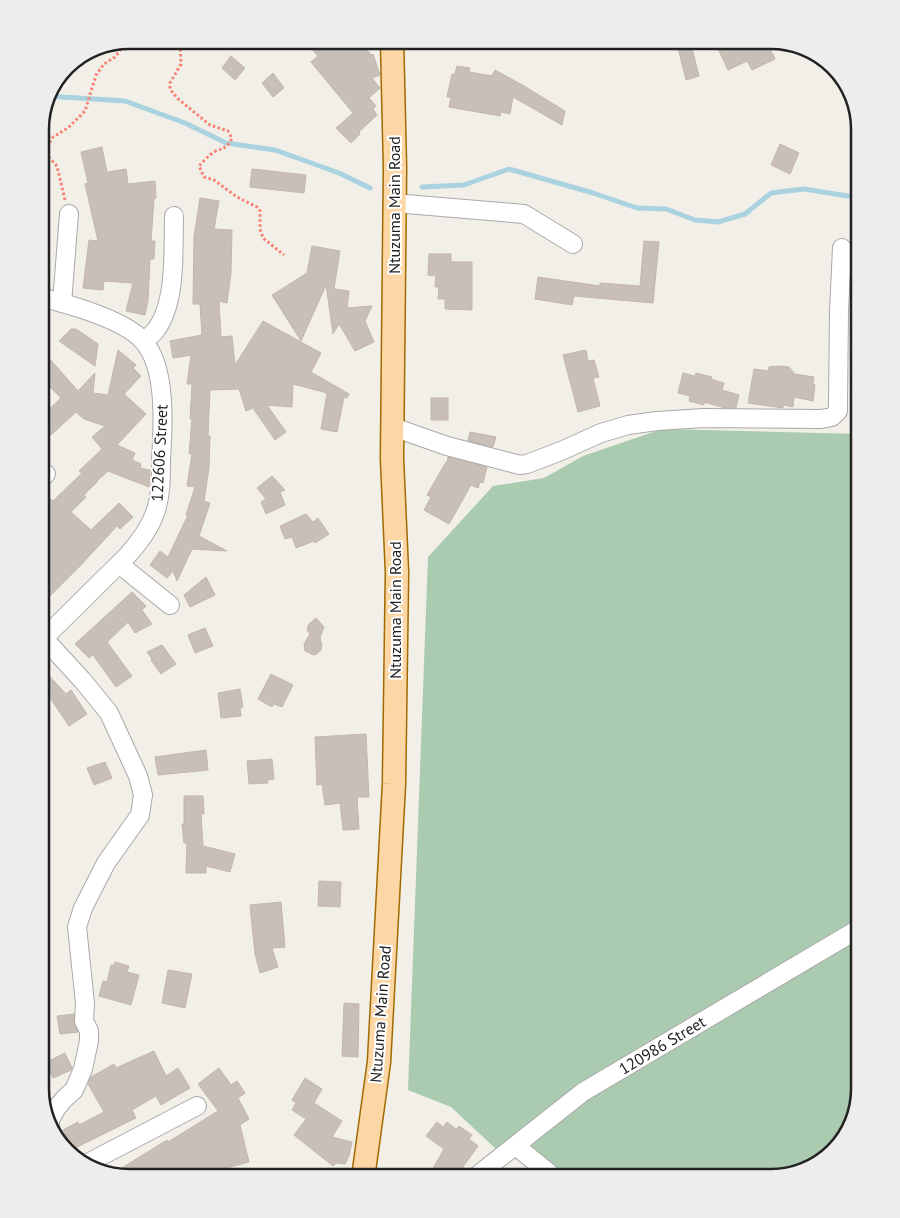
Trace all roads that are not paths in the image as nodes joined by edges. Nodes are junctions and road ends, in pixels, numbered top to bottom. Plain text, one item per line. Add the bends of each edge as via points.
1 (392, 49) edge
2 (394, 194) junction
3 (69, 214) road end
4 (174, 216) dead end
5 (572, 244) dead end
6 (842, 248) dead end
7 (49, 299) edge
8 (62, 303) junction
9 (143, 340) junction
10 (393, 427) junction
11 (119, 564) junction
12 (170, 605) dead end
13 (49, 629) edge
14 (49, 644) edge
15 (851, 933) edge
16 (197, 1106) dead end
17 (53, 1115) edge
18 (516, 1146) junction
19 (93, 1160) edge
20 (364, 1169) edge
21 (486, 1169) edge
22 (544, 1169) edge

1 - 2 main road, Ntuzuma Main Road
2 - 5 street via 524,214
2 - 10 main road, Ntuzuma Main Road
3 - 8 street
4 - 9 street via 173,274 168,302 155,331
6 - 10 street via 838,410 832,417 704,418 628,425 520,465 447,446
7 - 8 street
8 - 9 street via 118,324
9 - 11 street, 122606 Street via 160,382 164,418 158,500 145,534
10 - 20 main road, Ntuzuma Main Road via 397,572 394,784 379,1062
11 - 12 street
11 - 13 street, 122606 Street
14 - 17 street via 109,713 138,776 143,795 140,815 106,863 77,927 84,1021 89,1041 74,1090
15 - 18 street, 120986 Street via 583,1092
16 - 19 street
18 - 21 street, 120986 Street
18 - 22 street

